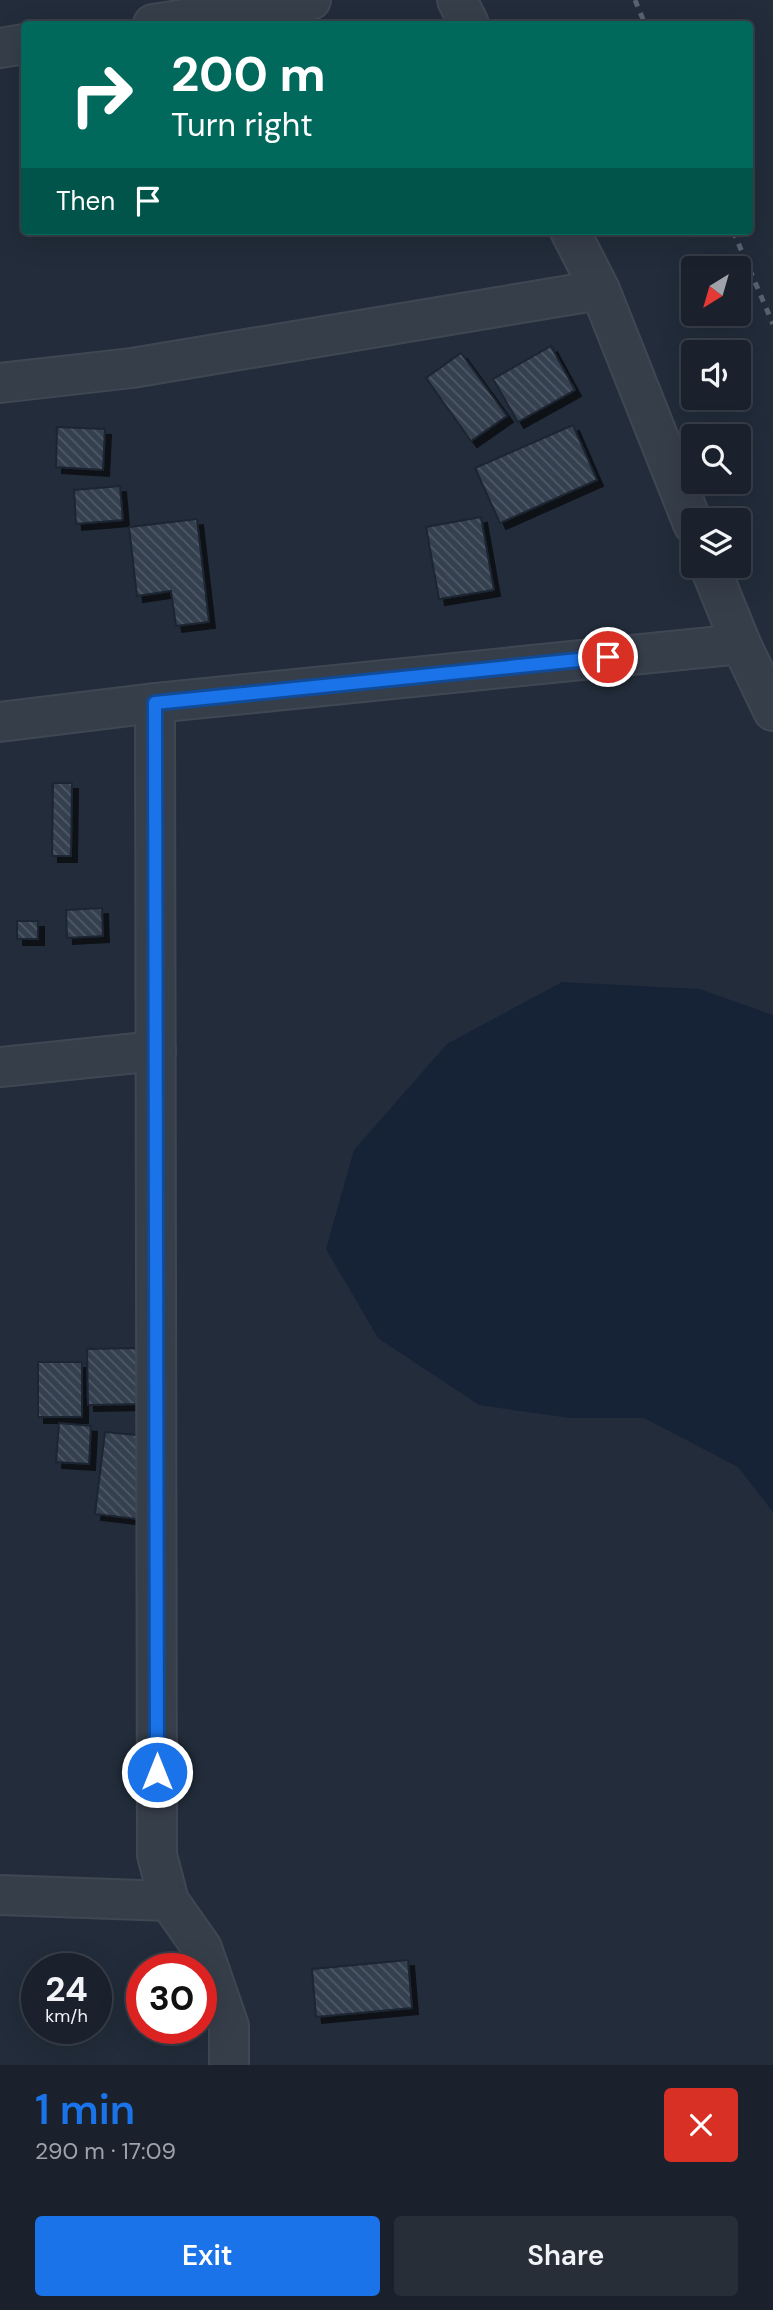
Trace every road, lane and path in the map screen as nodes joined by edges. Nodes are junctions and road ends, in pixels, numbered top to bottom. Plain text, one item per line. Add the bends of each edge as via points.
1 (311, 0) edge
2 (457, 0) edge
3 (173, 21) edge
4 (468, 21) edge
5 (21, 44) edge
6 (0, 48) edge
7 (572, 235) edge
8 (600, 290) junction
9 (0, 383) edge
10 (687, 508) edge
11 (714, 578) edge
12 (741, 644) junction
13 (155, 703) junction
14 (773, 710) edge
15 (0, 722) edge
16 (156, 1051) junction
17 (0, 1067) edge
18 (0, 1895) edge
19 (169, 1901) junction
20 (229, 2065) edge

1 - 3 street
2 - 4 street
5 - 6 street
7 - 8 street
8 - 9 street via 132,369
8 - 10 street
11 - 12 street
12 - 13 street
12 - 14 street
13 - 15 street
13 - 16 street
16 - 17 street
16 - 19 street via 157,1855
18 - 19 street
19 - 20 street via 202,1948 229,2026

